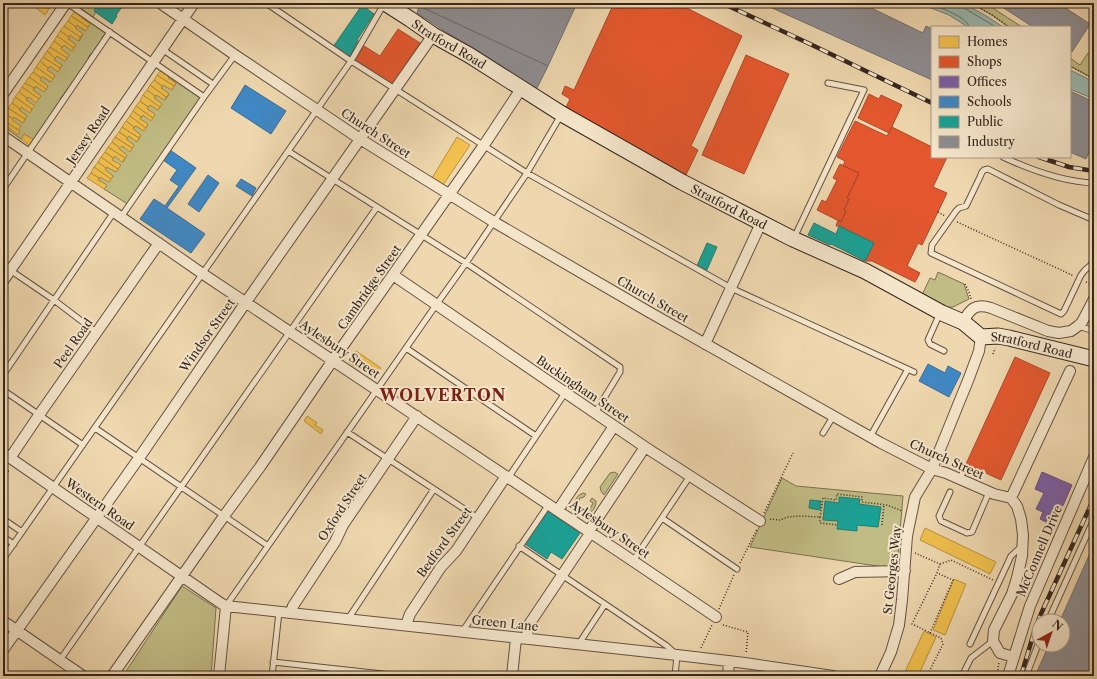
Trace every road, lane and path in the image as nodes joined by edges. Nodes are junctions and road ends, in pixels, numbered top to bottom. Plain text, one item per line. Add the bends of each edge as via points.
1 (67, 3) edge
2 (160, 3) edge
3 (194, 3) edge
4 (266, 3) edge
5 (385, 3) edge
6 (971, 3) edge
7 (183, 19) junction
8 (1008, 26) edge
9 (110, 32) junction
10 (433, 35) junction
11 (162, 49) junction
12 (235, 55) junction
13 (351, 61) junction
14 (153, 62) junction
15 (1071, 67) edge
16 (1094, 79) edge
17 (210, 82) dead end
18 (828, 83) dead end
19 (395, 89) junction
20 (521, 89) junction
21 (3, 94) edge
22 (204, 97) junction
23 (317, 110) junction
24 (562, 114) junction
25 (3, 136) edge
26 (360, 139) junction
27 (484, 145) junction
28 (288, 151) junction
29 (27, 154) junction
30 (1005, 158) edge
31 (527, 173) junction
32 (332, 179) junction
33 (71, 183) junction
34 (1094, 183) edge
35 (3, 189) edge
36 (449, 194) junction
37 (377, 207) junction
38 (938, 212) dead end
39 (118, 214) junction
40 (951, 219) junction
41 (1094, 220) edge
42 (494, 222) junction
43 (761, 223) junction
44 (421, 235) junction
45 (793, 239) junction
46 (159, 243) junction
47 (1094, 257) edge
48 (466, 263) junction
49 (8, 267) edge
50 (203, 274) junction
51 (393, 275) junction
52 (1080, 279) junction
53 (3, 281) edge
54 (965, 284) dead end
55 (1094, 286) edge
56 (731, 288) junction
57 (1094, 299) edge
58 (54, 300) junction
59 (246, 302) junction
60 (436, 305) junction
61 (974, 308) junction
62 (941, 312) junction
63 (963, 322) junction
64 (1078, 326) junction
65 (1094, 331) edge
66 (96, 332) junction
67 (290, 332) junction
68 (981, 337) junction
69 (705, 344) junction
70 (406, 348) junction
71 (944, 351) dead end
72 (1094, 359) edge
73 (333, 360) junction
74 (908, 369) junction
75 (1070, 370) dead end
76 (914, 372) dead end
77 (3, 375) edge
78 (3, 390) edge
79 (377, 390) junction
80 (565, 393) junction
81 (595, 413) junction
82 (39, 415) junction
83 (834, 415) junction
84 (416, 416) junction
85 (614, 426) junction
86 (95, 428) junction
87 (347, 432) junction
88 (823, 432) dead end
89 (536, 436) junction
90 (870, 436) junction
91 (83, 446) junction
92 (645, 448) junction
93 (793, 453) dead end
94 (1094, 457) edge
95 (9, 458) edge
96 (138, 458) junction
97 (388, 459) junction
98 (964, 468) dead end
99 (932, 469) junction
100 (690, 476) junction
101 (507, 477) junction
102 (3, 479) edge
103 (960, 479) junction
104 (181, 487) junction
105 (53, 488) junction
106 (434, 489) junction
107 (950, 492) dead end
108 (989, 492) junction
109 (1011, 498) junction
110 (549, 504) junction
111 (884, 504) junction
112 (558, 510) junction
113 (224, 516) junction
114 (912, 516) junction
115 (96, 517) junction
116 (820, 517) junction
117 (478, 518) junction
118 (662, 518) junction
119 (3, 519) edge
120 (1094, 519) edge
121 (761, 520) junction
122 (838, 525) dead end
123 (882, 525) dead end
124 (22, 532) junction
125 (590, 532) junction
126 (3, 537) edge
127 (14, 544) junction
128 (268, 546) junction
129 (519, 546) junction
130 (1023, 546) junction
131 (139, 548) junction
132 (906, 548) junction
133 (3, 559) edge
134 (633, 560) junction
135 (940, 564) junction
136 (737, 569) junction
137 (904, 571) junction
138 (937, 573) junction
139 (562, 575) junction
140 (182, 577) junction
141 (840, 579) dead end
142 (999, 583) junction
143 (605, 604) junction
144 (226, 606) junction
145 (279, 612) junction
146 (291, 612) junction
147 (1052, 613) edge
148 (348, 619) junction
149 (714, 620) junction
150 (3, 621) edge
151 (406, 625) junction
152 (16, 630) junction
153 (462, 632) junction
154 (930, 633) junction
155 (516, 638) junction
156 (527, 639) junction
157 (993, 641) junction
158 (970, 644) dead end
159 (578, 645) junction
160 (3, 650) edge
161 (1035, 653) edge
162 (677, 655) junction
163 (696, 657) junction
164 (1014, 657) junction
165 (60, 660) junction
166 (729, 661) junction
167 (273, 662) junction
168 (745, 663) junction
169 (83, 676) edge
170 (112, 676) edge
171 (219, 676) edge
172 (272, 676) edge
173 (401, 676) edge
174 (512, 676) edge
175 (675, 676) edge
176 (728, 676) edge
177 (833, 676) edge
178 (880, 676) edge
179 (928, 676) edge
180 (962, 676) edge
181 (1008, 676) edge
182 (1026, 676) edge

1 - 9 lane
1 - 21 street
2 - 7 street, Church Street
3 - 7 street, Jersey Road
4 - 13 lane
5 - 10 street, Stratford Road
5 - 13 lane
6 - 8 path
7 - 11 street, Jersey Road
7 - 12 street, Church Street
9 - 14 lane
9 - 29 lane
10 - 19 street, Windsor Street
10 - 20 street, Stratford Road
11 - 14 street, Jersey Road
11 - 17 lane
12 - 22 lane
12 - 23 street, Church Street
13 - 19 lane
13 - 23 lane
14 - 22 lane
14 - 33 street, Jersey Road
15 - 16 path
18 - 45 lane via 864,90
19 - 26 street, Windsor Street
19 - 27 lane
20 - 24 street, Stratford Road
20 - 27 street, Cambridge Street
22 - 39 lane
23 - 26 street, Church Street
23 - 28 lane
24 - 31 lane
24 - 43 street, Stratford Road
25 - 29 street, Aylesbury Street
26 - 32 street, Windsor Street
26 - 36 street, Church Street
27 - 31 lane
27 - 36 street, Cambridge Street
28 - 32 lane
28 - 50 lane
29 - 33 street, Aylesbury Street
29 - 35 lane
30 - 34 lane via 1053,176
31 - 42 lane
31 - 56 lane
32 - 37 lane
32 - 59 street, Windsor Street
33 - 39 street, Aylesbury Street
33 - 49 street, Jersey Road
36 - 42 street, Church Street
36 - 44 street, Cambridge Street
37 - 44 lane
37 - 67 lane
38 - 40 path
39 - 46 street, Aylesbury Street
39 - 58 lane
40 - 41 lane via 959,208 966,206 982,172 988,169
40 - 52 path
40 - 52 lane via 932,245 931,254 1061,314
42 - 48 lane
42 - 69 street, Church Street
43 - 45 street, Stratford Road
43 - 56 street
44 - 48 lane
44 - 51 street, Cambridge Street
45 - 62 street, Stratford Road via 865,271
46 - 50 street, Aylesbury Street
46 - 66 street, Peel Road
47 - 52 lane
48 - 60 lane
48 - 81 lane via 620,367 620,372
49 - 53 street, Jersey Road
49 - 58 lane
50 - 59 street, Aylesbury Street
50 - 86 lane
51 - 60 street, Buckingham Street
51 - 73 street, Cambridge Street
52 - 55 path
54 - 61 path
56 - 69 street
56 - 74 lane
57 - 64 street
58 - 66 lane
58 - 77 lane
59 - 67 street, Aylesbury Street
59 - 96 street, Windsor Street
60 - 70 lane
60 - 80 street, Buckingham Street
61 - 63 street via 968,312
61 - 64 street via 991,308 1059,333 1071,331
62 - 63 street, Stratford Road
62 - 71 lane via 928,340 930,344
63 - 68 street, Stratford Road
64 - 65 lane
66 - 82 street, Peel Road
67 - 73 street, Aylesbury Street
67 - 104 lane
68 - 72 street, Stratford Road via 998,336
68 - 99 street, St Georges Way via 979,351 969,378
69 - 83 street, Church Street
70 - 79 lane
70 - 89 lane
73 - 79 street, Aylesbury Street
73 - 113 street, Cambridge Street
74 - 76 lane
74 - 90 lane
75 - 109 street
78 - 82 lane
79 - 84 street, Aylesbury Street
79 - 87 lane
80 - 81 street, Buckingham Street
80 - 89 lane
81 - 85 street, Buckingham Street
82 - 91 lane
82 - 95 street, Peel Road
83 - 88 lane
83 - 90 street, Church Street
84 - 97 street, Oxford Street
84 - 101 street, Aylesbury Street
85 - 92 street, Buckingham Street
85 - 112 street
86 - 91 lane
86 - 96 lane
87 - 97 lane
87 - 128 lane
89 - 101 lane
90 - 99 street, Church Street
91 - 105 lane
92 - 100 street, Buckingham Street
92 - 125 street
93 - 121 path
94 - 164 street, McConnell Drive via 1030,606
95 - 102 path
95 - 105 street, Western Road
96 - 104 lane
96 - 115 street, Windsor Street
97 - 106 lane
97 - 146 street, Oxford Street via 343,525
98 - 103 lane
99 - 103 street, Church Street
99 - 114 street, St Georges Way via 915,497
100 - 118 lane
100 - 121 street, Buckingham Street
101 - 110 street, Aylesbury Street
101 - 117 street, Bedford Street
103 - 108 street, Church Street
104 - 113 lane
104 - 131 lane
105 - 115 street, Western Road
105 - 124 lane
106 - 117 lane
106 - 148 lane
107 - 108 lane via 939,516 941,521 967,533 972,532
108 - 109 street, Church Street
109 - 130 street via 1017,506
110 - 112 street, Aylesbury Street
110 - 129 lane
111 - 114 path
111 - 116 path via 862,502 862,497 837,494 836,500 823,498
111 - 123 path
112 - 125 street, Aylesbury Street
113 - 128 lane
113 - 140 street, Cambridge Street
114 - 132 street, St Georges Way
115 - 131 street, Western Road
115 - 152 street, Windsor Street
116 - 121 path via 799,516
116 - 122 path via 820,523
117 - 151 street, Bedford Street via 456,551 441,567 410,614
118 - 134 lane
118 - 136 lane
119 - 124 lane
120 - 147 lane
121 - 136 path
124 - 127 lane
125 - 134 street, Aylesbury Street
125 - 139 street
126 - 127 lane
127 - 133 lane
128 - 144 lane
129 - 139 lane
129 - 153 lane
130 - 142 lane via 1011,556
130 - 157 street via 1018,578 994,630
131 - 140 street, Western Road
131 - 165 lane
132 - 135 path
132 - 137 street, St Georges Way
134 - 149 street, Aylesbury Street
135 - 138 path
135 - 142 path via 951,560
136 - 149 path
137 - 141 street via 856,572
137 - 178 street, St Georges Way via 899,625
138 - 154 path via 953,580
138 - 154 path via 912,624
139 - 143 lane
139 - 156 street via 528,626
140 - 144 street, Green Lane
140 - 170 street, Cambridge Street
142 - 158 lane
143 - 159 lane
143 - 162 lane
144 - 145 street, Green Lane
144 - 171 street
145 - 146 street, Green Lane
145 - 167 lane
146 - 148 street, Green Lane
148 - 151 street, Green Lane
149 - 163 path
149 - 168 path via 748,632
150 - 152 street
151 - 153 street, Green Lane
152 - 160 street, Windsor Street
152 - 165 street
153 - 155 street, Green Lane
154 - 179 path via 941,638 943,644
155 - 156 street, Green Lane
155 - 174 street
156 - 159 street, Green Lane
157 - 164 street via 1000,653
157 - 180 lane via 972,658
159 - 162 street, Green Lane
161 - 182 lane
162 - 163 street, Green Lane
162 - 175 lane
163 - 166 street, Green Lane
164 - 181 street, McConnell Drive
165 - 169 street
166 - 168 street, Green Lane
166 - 176 street
167 - 172 lane
167 - 173 lane
168 - 177 street, Green Lane

